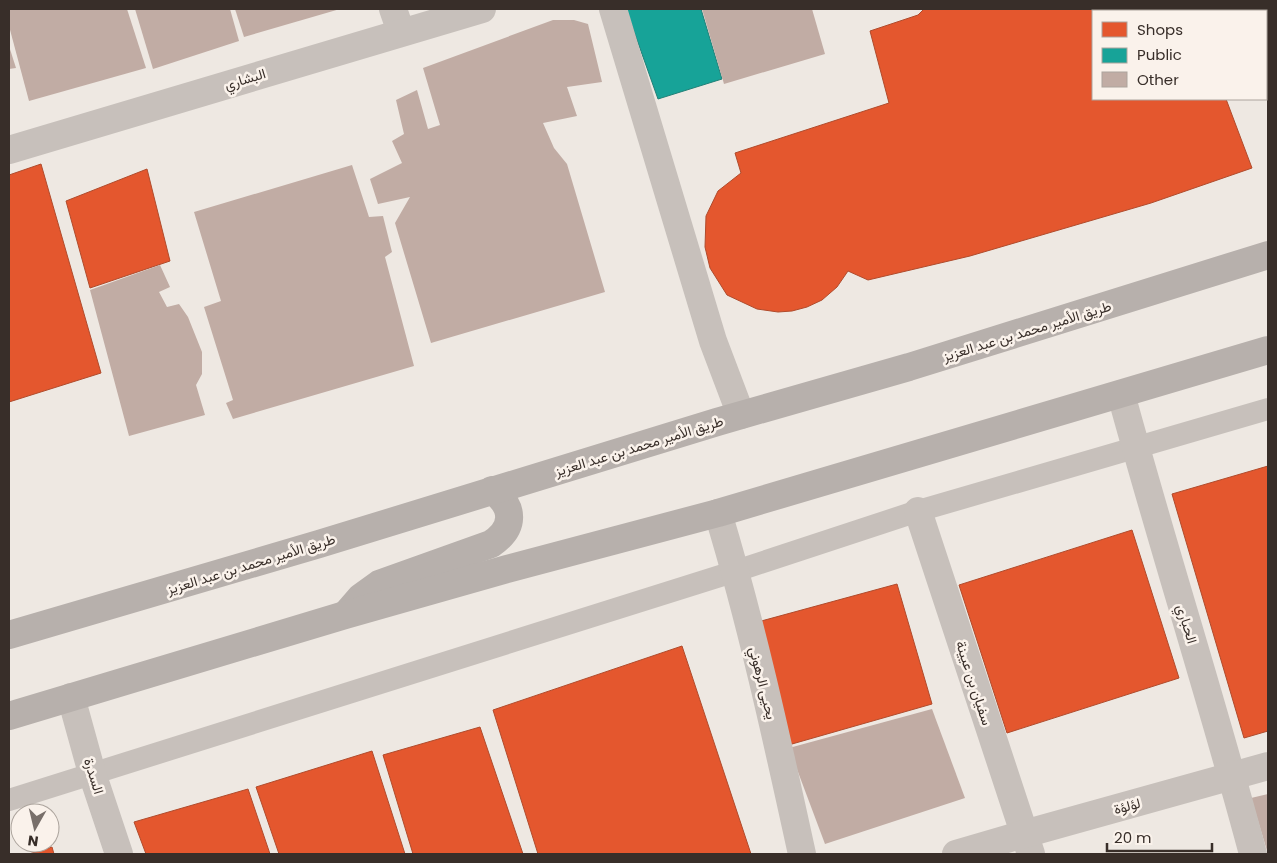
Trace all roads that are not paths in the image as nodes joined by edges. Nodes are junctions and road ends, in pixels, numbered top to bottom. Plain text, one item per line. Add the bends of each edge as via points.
1 (482, 9) edge
2 (612, 9) edge
3 (397, 21) edge
4 (9, 150) edge
5 (1268, 255) edge
6 (1268, 350) edge
7 (1121, 394) junction
8 (1268, 409) edge
9 (741, 415) junction
10 (1135, 447) junction
11 (492, 490) junction
12 (918, 512) junction
13 (718, 513) junction
14 (736, 571) junction
15 (346, 615) junction
16 (9, 635) edge
17 (72, 697) junction
18 (9, 716) edge
19 (1268, 766) edge
20 (92, 773) junction
21 (1232, 777) junction
22 (9, 800) edge
23 (1027, 844) edge
24 (119, 854) edge
25 (802, 854) edge
26 (956, 854) edge
27 (1253, 854) edge

1 - 3 street, البشاري
2 - 9 street via 713,341
3 - 4 street, البشاري
5 - 9 main road, طريق الأمير محمد بن عبد العزيز via 908,367
6 - 7 main road
7 - 10 street, الحباري
7 - 13 main road
8 - 10 street
9 - 11 main road, طريق الأمير محمد بن عبد العزيز
10 - 12 street
10 - 21 street, الحباري
11 - 15 main road via 507,506 509,517 507,528 500,537 491,544 379,584 361,597
11 - 16 main road, طريق الأمير محمد بن عبد العزيز
12 - 14 street
12 - 23 street, سفيان بن عيينة
13 - 14 street, يحيى الرهوني
13 - 15 main road
14 - 20 street
14 - 25 street, يحيى الرهوني
15 - 17 main road
17 - 18 main road
17 - 20 street, السدرة
19 - 21 street, لؤلؤة
20 - 22 street
20 - 24 street, السدرة
21 - 23 street, لؤلؤة
21 - 27 street, الحباري
23 - 26 street, لؤلؤة

